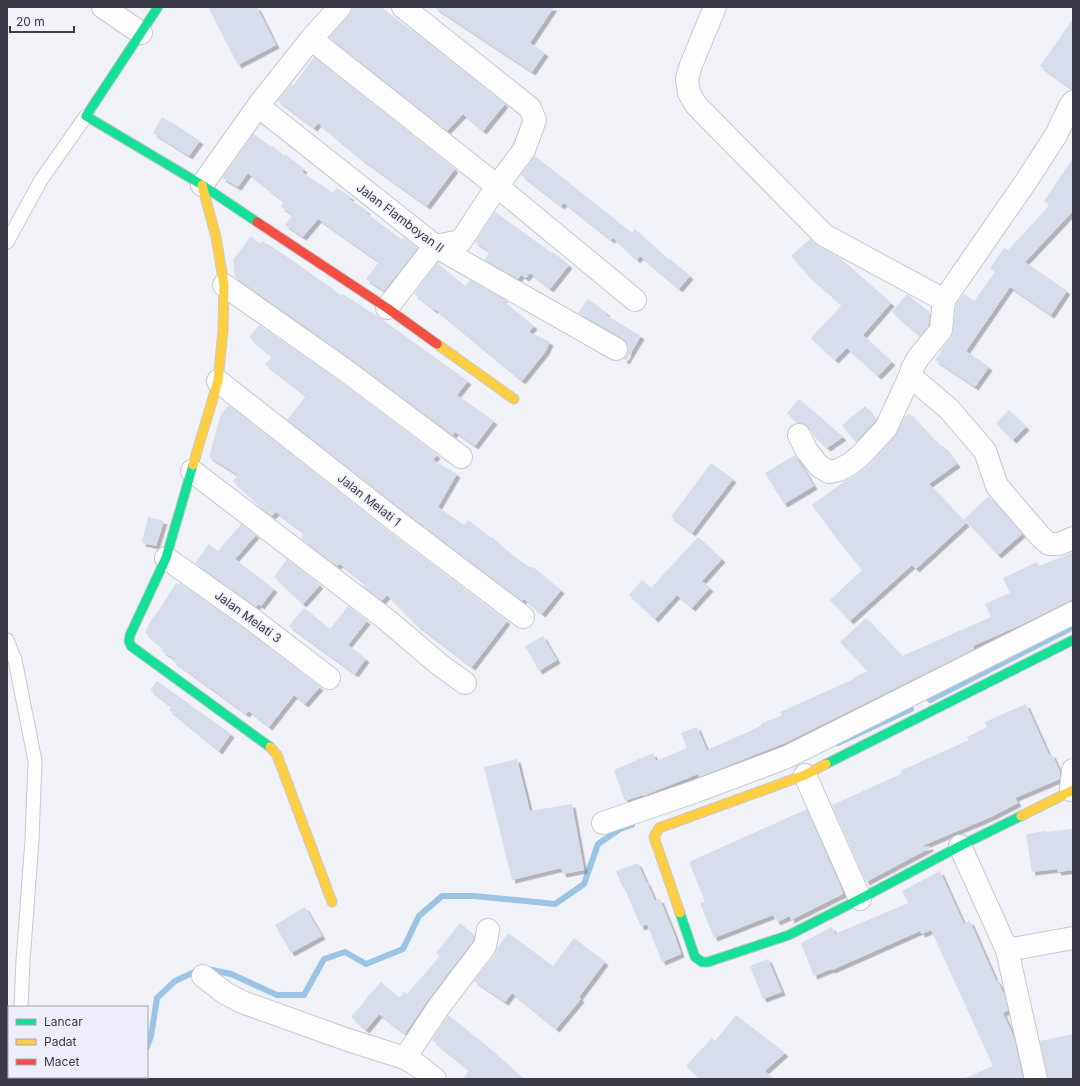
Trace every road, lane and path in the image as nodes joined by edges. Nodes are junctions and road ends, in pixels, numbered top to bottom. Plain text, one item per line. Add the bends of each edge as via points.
1 (103, 7) edge
2 (158, 7) edge
3 (340, 7) edge
4 (403, 7) edge
5 (714, 7) edge
6 (141, 33) junction
7 (311, 40) junction
8 (1073, 102) edge
9 (258, 106) junction
10 (86, 116) junction
11 (202, 185) junction
12 (497, 186) junction
13 (7, 242) edge
14 (435, 246) junction
15 (224, 285) junction
16 (634, 300) dead end
17 (944, 300) junction
18 (387, 308) junction
19 (616, 349) dead end
20 (910, 376) junction
21 (218, 381) junction
22 (514, 399) dead end
23 (799, 435) dead end
24 (461, 457) dead end
25 (192, 472) junction
26 (1073, 538) edge
27 (166, 558) junction
28 (1073, 613) edge
29 (523, 616) dead end
30 (7, 640) edge
31 (1073, 640) edge
32 (330, 678) dead end
33 (465, 683) dead end
34 (805, 775) junction
35 (1072, 783) edge
36 (602, 823) dead end
37 (960, 846) junction
38 (860, 899) junction
39 (332, 902) dead end
40 (488, 930) dead end
41 (1073, 938) edge
42 (1007, 950) junction
43 (203, 976) dead end
44 (21, 1006) edge
45 (405, 1058) junction
46 (435, 1079) edge
47 (1036, 1079) edge

1 - 6 street
2 - 6 street
3 - 7 street
4 - 12 street via 530,108 535,120 524,150
5 - 17 street via 690,65 689,93 696,105 824,235
6 - 10 street
7 - 9 street
7 - 12 street
8 - 17 street via 1056,135 1027,180
9 - 11 street
9 - 14 street, Jalan Flamboyan II
10 - 11 street
10 - 13 lane via 41,180
11 - 15 street via 216,237
11 - 18 street
12 - 14 street via 461,241
12 - 16 street
14 - 18 street
14 - 19 street, Jalan Flamboyan II
15 - 21 street
15 - 24 street via 345,370
17 - 20 street via 941,330 918,358
18 - 22 street
20 - 23 street via 886,428 861,455 839,470 829,472 819,466
20 - 26 street via 949,409 985,451 997,486 1040,536 1049,544 1058,544
21 - 25 street
21 - 29 street, Jalan Melati 1 via 396,521
25 - 27 street
25 - 33 street via 387,620
27 - 32 street, Jalan Melati 3
27 - 39 street via 130,635 131,646 271,748 277,755
28 - 36 street via 787,757
30 - 44 lane via 15,660 35,761
31 - 34 street
34 - 38 street
34 - 38 street via 659,828 654,837 695,957 702,962 708,962 789,935
35 - 37 street
37 - 38 street
37 - 42 street
40 - 45 street via 485,946 438,1008
41 - 42 street
42 - 47 street
43 - 45 street via 242,1002 308,1027
45 - 46 street

